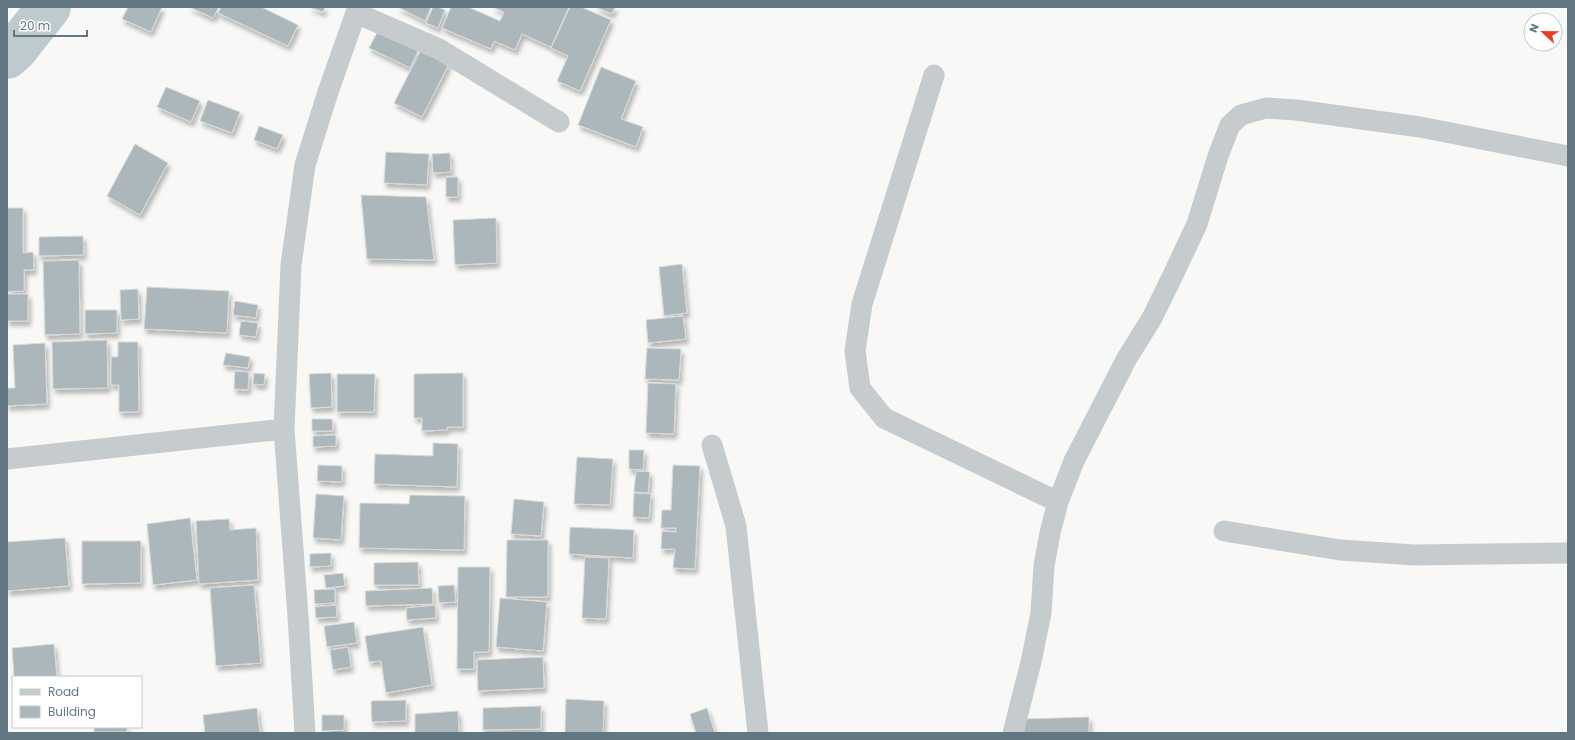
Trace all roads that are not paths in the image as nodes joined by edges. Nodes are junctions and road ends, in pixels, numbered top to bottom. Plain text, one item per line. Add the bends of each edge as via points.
1 (357, 10) edge
2 (934, 75) dead end
3 (559, 122) dead end
4 (1568, 156) edge
5 (284, 429) junction
6 (712, 445) dead end
7 (7, 459) edge
8 (1058, 502) junction
9 (1224, 532) dead end
10 (1568, 553) edge
11 (305, 733) edge
12 (758, 733) edge
13 (1014, 733) edge

1 - 3 street via 439,49
1 - 5 street via 305,165 291,265
2 - 8 street via 862,304 855,351 860,388 884,418
4 - 8 street via 1420,127 1296,110 1266,108 1241,115 1230,125 1196,224 1173,275 1074,461
5 - 7 street
5 - 11 street
6 - 12 street via 736,526
8 - 13 street via 1044,566 1039,620
9 - 10 street via 1340,550 1414,555

